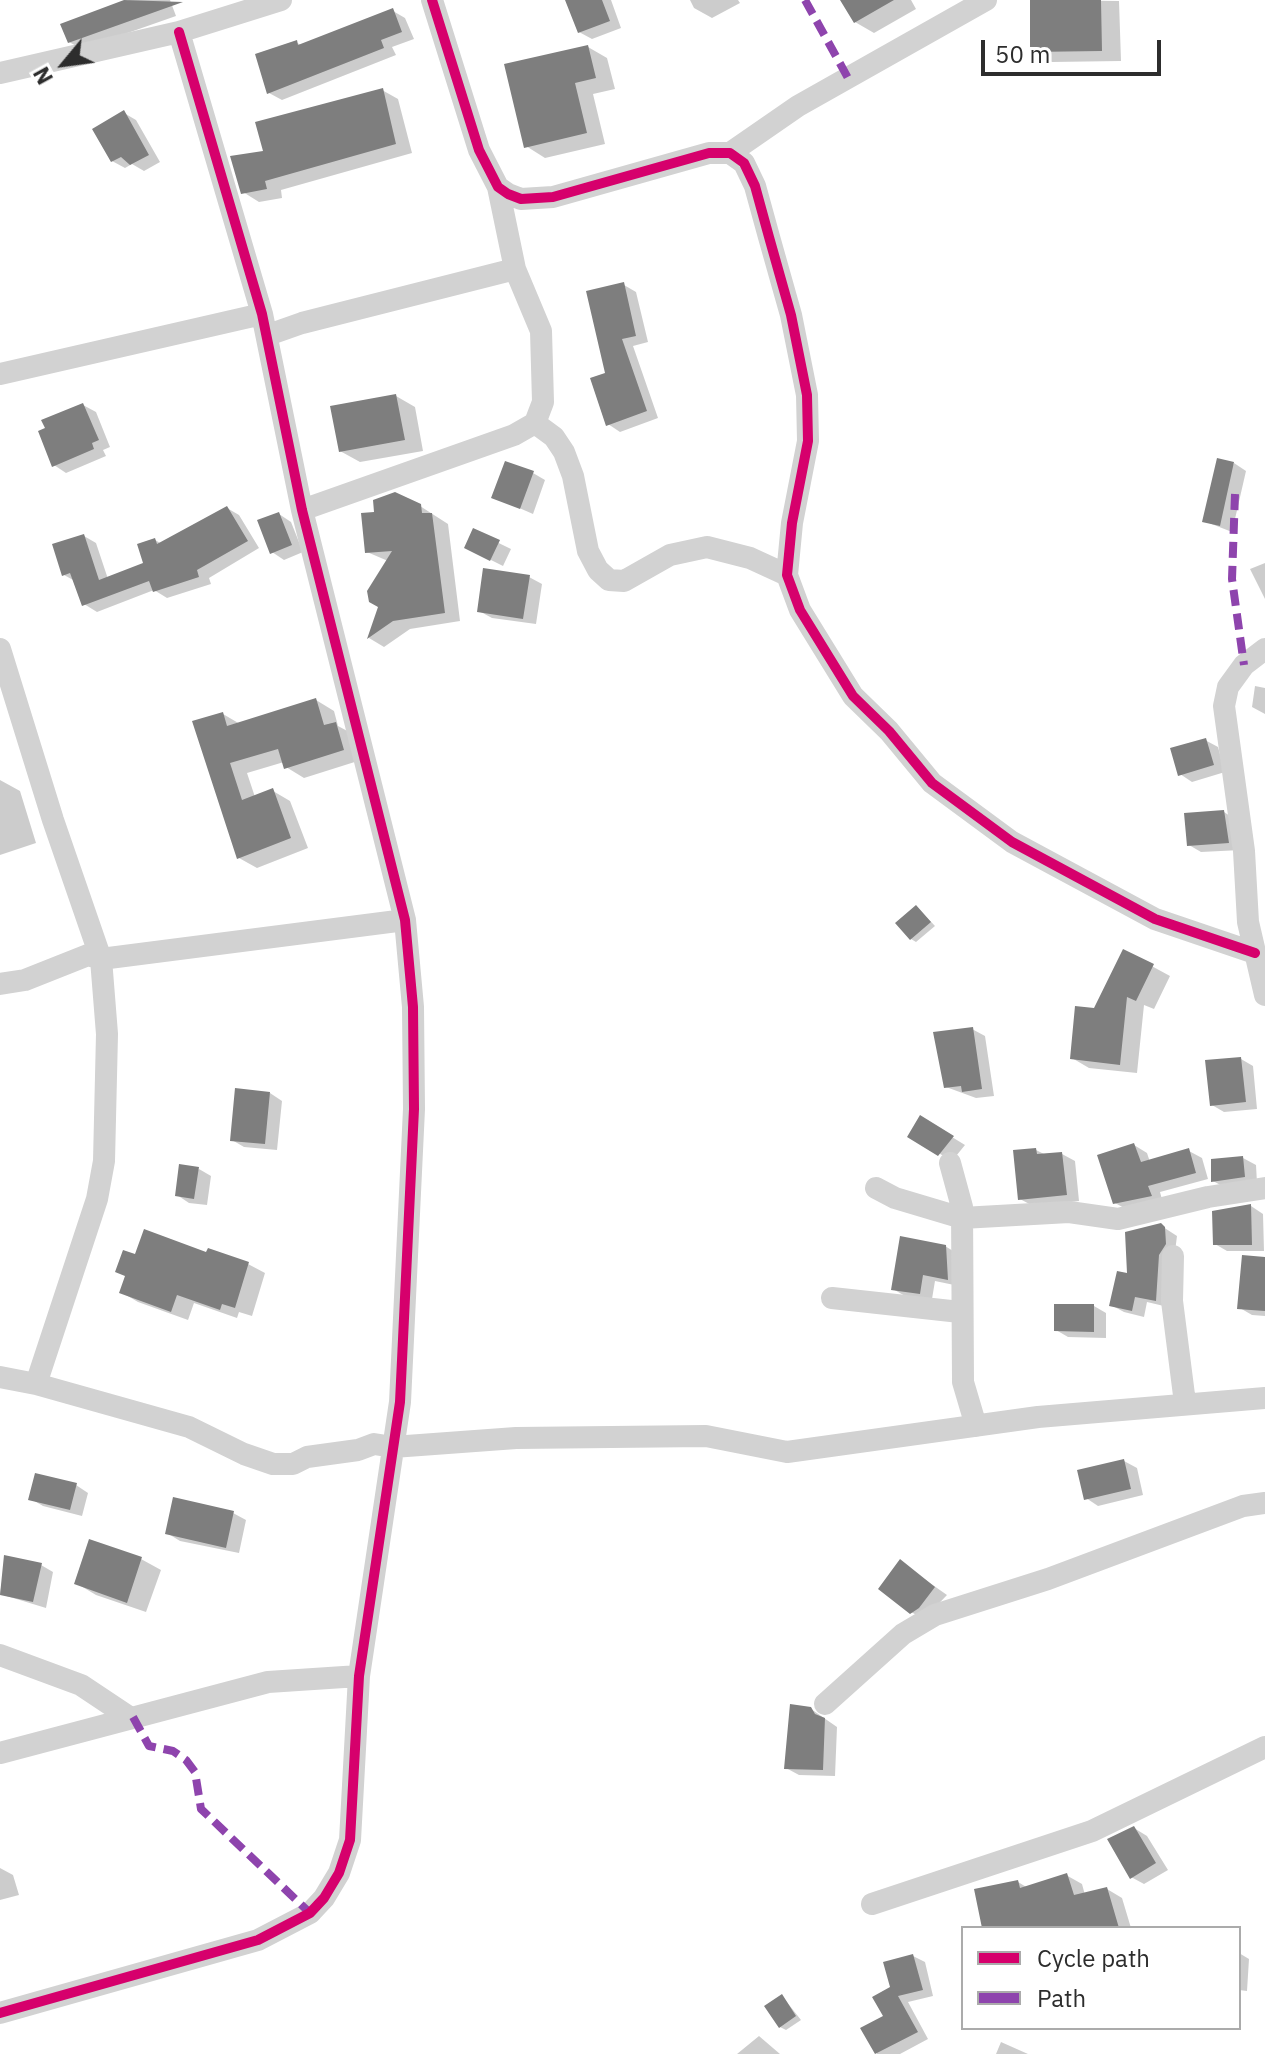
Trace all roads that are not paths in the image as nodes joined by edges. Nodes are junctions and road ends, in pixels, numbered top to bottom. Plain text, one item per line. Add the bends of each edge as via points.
1 (281, 0) edge
2 (432, 0) edge
3 (986, 0) edge
4 (221, 8) edge
5 (179, 32) junction
6 (0, 73) edge
7 (730, 153) junction
8 (498, 187) junction
9 (515, 269) junction
10 (265, 325) junction
11 (0, 374) edge
12 (535, 423) junction
13 (302, 510) junction
14 (787, 575) junction
15 (0, 649) edge
16 (1265, 649) edge
17 (6, 692) edge
18 (1254, 850) edge
19 (405, 920) junction
20 (1255, 953) junction
21 (101, 959) junction
22 (0, 984) edge
23 (1265, 995) edge
24 (950, 1163) dead end
25 (876, 1188) dead end
26 (1265, 1188) edge
27 (962, 1218) junction
28 (1173, 1256) dead end
29 (832, 1298) dead end
30 (960, 1312) junction
31 (0, 1377) edge
32 (36, 1384) junction
33 (1265, 1398) edge
34 (1185, 1403) junction
35 (976, 1426) junction
36 (393, 1447) junction
37 (1265, 1503) edge
38 (0, 1655) edge
39 (359, 1676) junction
40 (825, 1704) dead end
41 (129, 1717) junction
42 (1265, 1747) edge
43 (0, 1753) edge
44 (872, 1904) dead end
45 (0, 2013) edge

1 - 4 street
2 - 8 street via 479,150
3 - 7 street via 798,106
4 - 5 street
5 - 6 street
5 - 10 street
7 - 8 street via 709,153 553,197 521,199
7 - 14 street via 744,163 755,186 807,395 808,441
8 - 9 street
9 - 10 street via 302,323
9 - 12 street via 541,331 543,402
10 - 11 street
10 - 13 street
12 - 13 street
12 - 14 street via 564,452 588,551 609,580 624,581 670,555 707,547
13 - 19 street
14 - 20 street via 800,610 853,696 932,783 965,811 1074,878 1155,919
15 - 17 street
16 - 18 street via 1228,687 1224,706
17 - 21 street
18 - 20 street via 1248,922
19 - 21 street
19 - 36 street via 414,1109 400,1402
20 - 23 street
21 - 22 street via 88,955 25,980
21 - 32 street via 107,1034 104,1161 97,1199
24 - 27 street
25 - 27 street
26 - 27 street via 1118,1219 1069,1212
27 - 30 street
28 - 34 street via 1172,1301
29 - 30 street
30 - 35 street via 963,1382
31 - 32 street
32 - 36 street via 189,1427 273,1464 374,1444
33 - 34 street
34 - 35 street
35 - 36 street via 787,1452 706,1436 516,1438
36 - 39 street
37 - 40 street via 1231,1510 935,1615 903,1634
38 - 41 street via 81,1685
39 - 41 street via 268,1682
39 - 45 street via 350,1840 339,1873 310,1913 258,1940
41 - 43 street
42 - 44 street via 1092,1831

